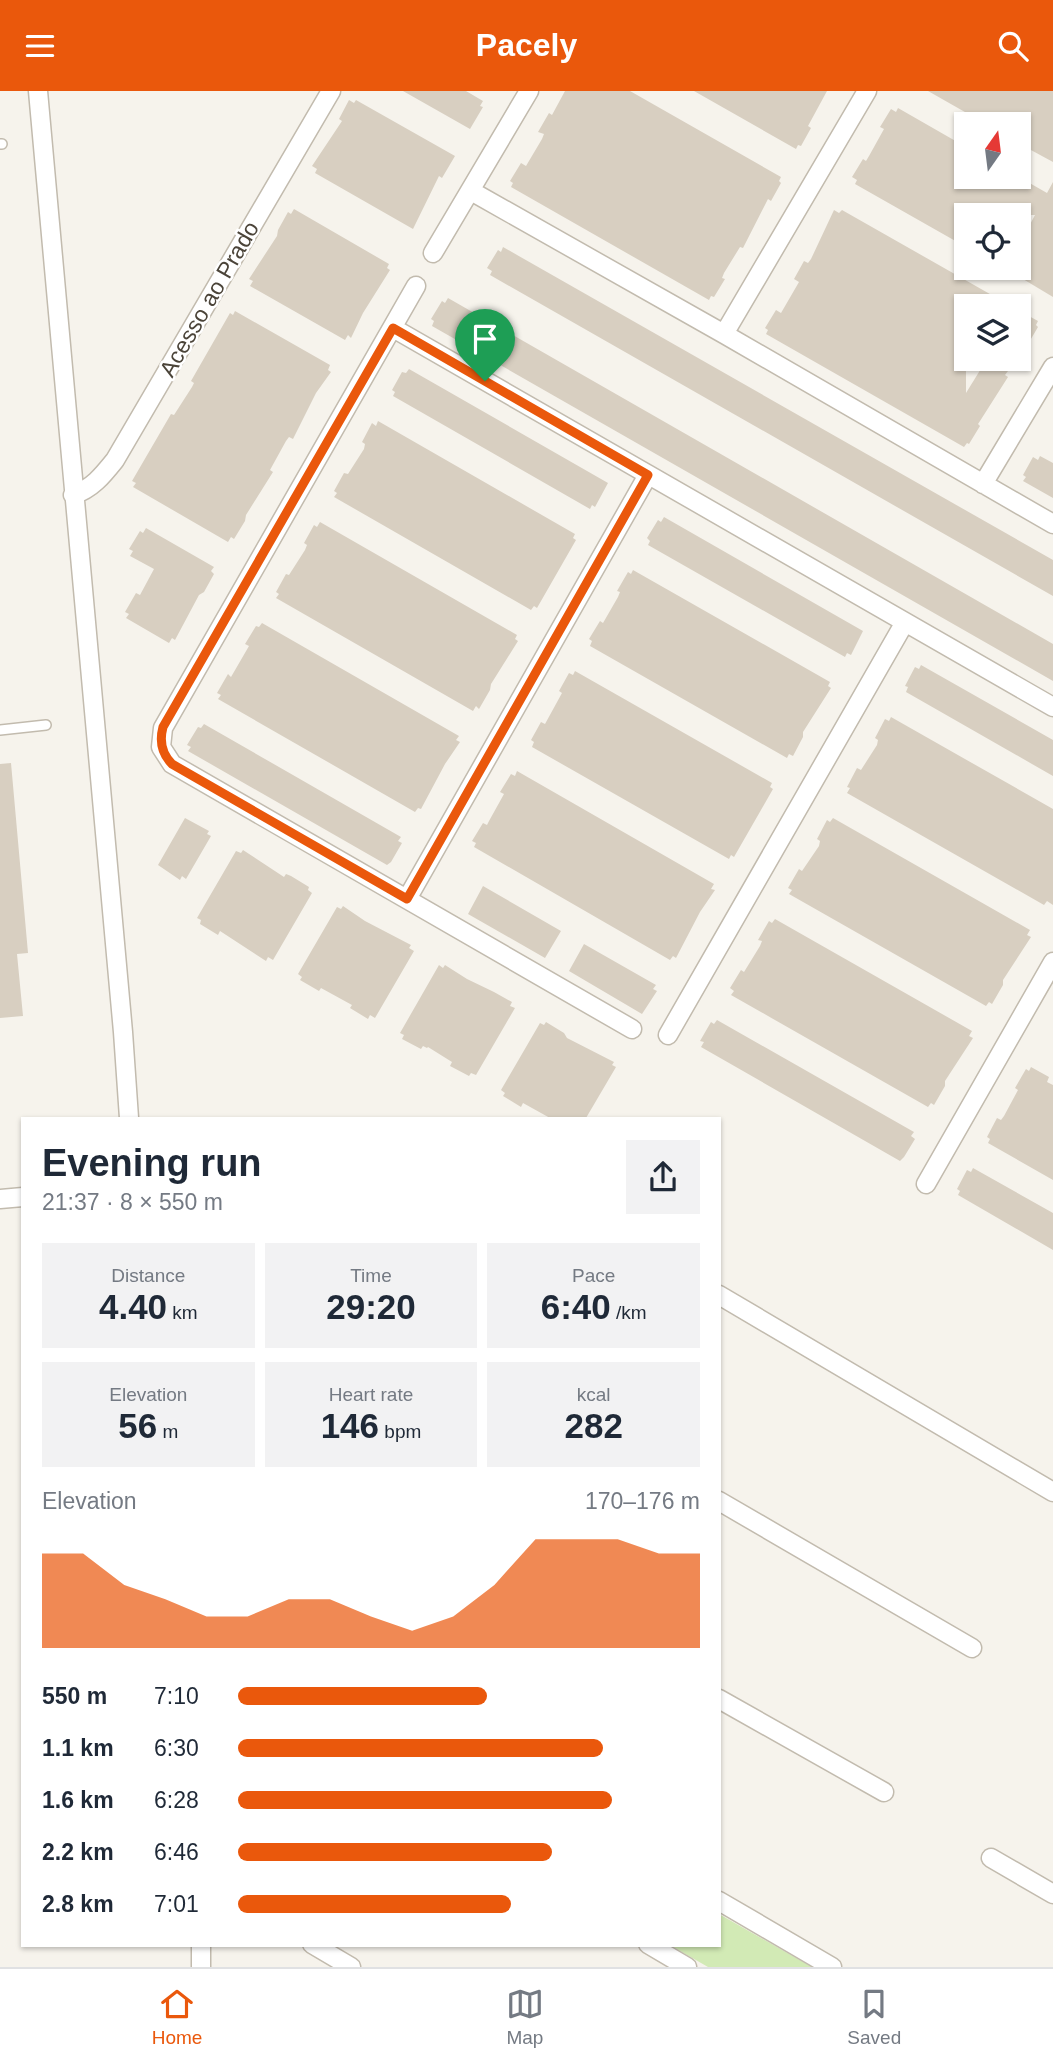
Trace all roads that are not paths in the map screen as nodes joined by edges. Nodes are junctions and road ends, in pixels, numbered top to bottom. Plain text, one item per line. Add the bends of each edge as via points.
1 (38, 91) edge
2 (331, 91) edge
3 (529, 91) edge
4 (867, 91) edge
5 (471, 191) junction
6 (433, 253) dead end
7 (416, 286) dead end
8 (393, 328) junction
9 (724, 334) junction
10 (1053, 367) edge
11 (648, 475) junction
12 (983, 484) junction
13 (73, 495) junction
14 (1053, 524) edge
15 (905, 622) junction
16 (1053, 707) edge
17 (47, 725) dead end
18 (0, 730) edge
19 (407, 899) junction
20 (1051, 970) edge
21 (632, 1029) dead end
22 (668, 1035) dead end
23 (129, 1117) edge
24 (926, 1184) dead end
25 (21, 1197) edge
26 (0, 1199) edge
27 (721, 1296) edge
28 (1053, 1492) edge
29 (721, 1502) edge
30 (972, 1648) dead end
31 (721, 1700) edge
32 (884, 1792) dead end
33 (991, 1858) dead end
34 (1053, 1893) edge
35 (721, 1902) edge
36 (201, 1947) edge
37 (317, 1947) edge
38 (653, 1947) edge
39 (201, 1967) edge
40 (351, 1967) edge
41 (687, 1967) edge
42 (832, 1967) edge

1 - 13 street
2 - 13 street, Acesso ao Prado via 115,460 102,477
3 - 5 street
4 - 9 street
5 - 6 street
5 - 9 street
7 - 8 street
8 - 11 street
8 - 19 street via 163,727 161,740 172,764
9 - 12 street
10 - 12 street
11 - 15 street
11 - 19 street
12 - 14 street
13 - 23 street
15 - 16 street
15 - 22 street
17 - 18 lane
19 - 21 street
20 - 24 street
25 - 26 street
27 - 28 street
29 - 30 street
31 - 32 street
33 - 34 street
35 - 42 street
36 - 39 street
37 - 40 street
38 - 41 street

